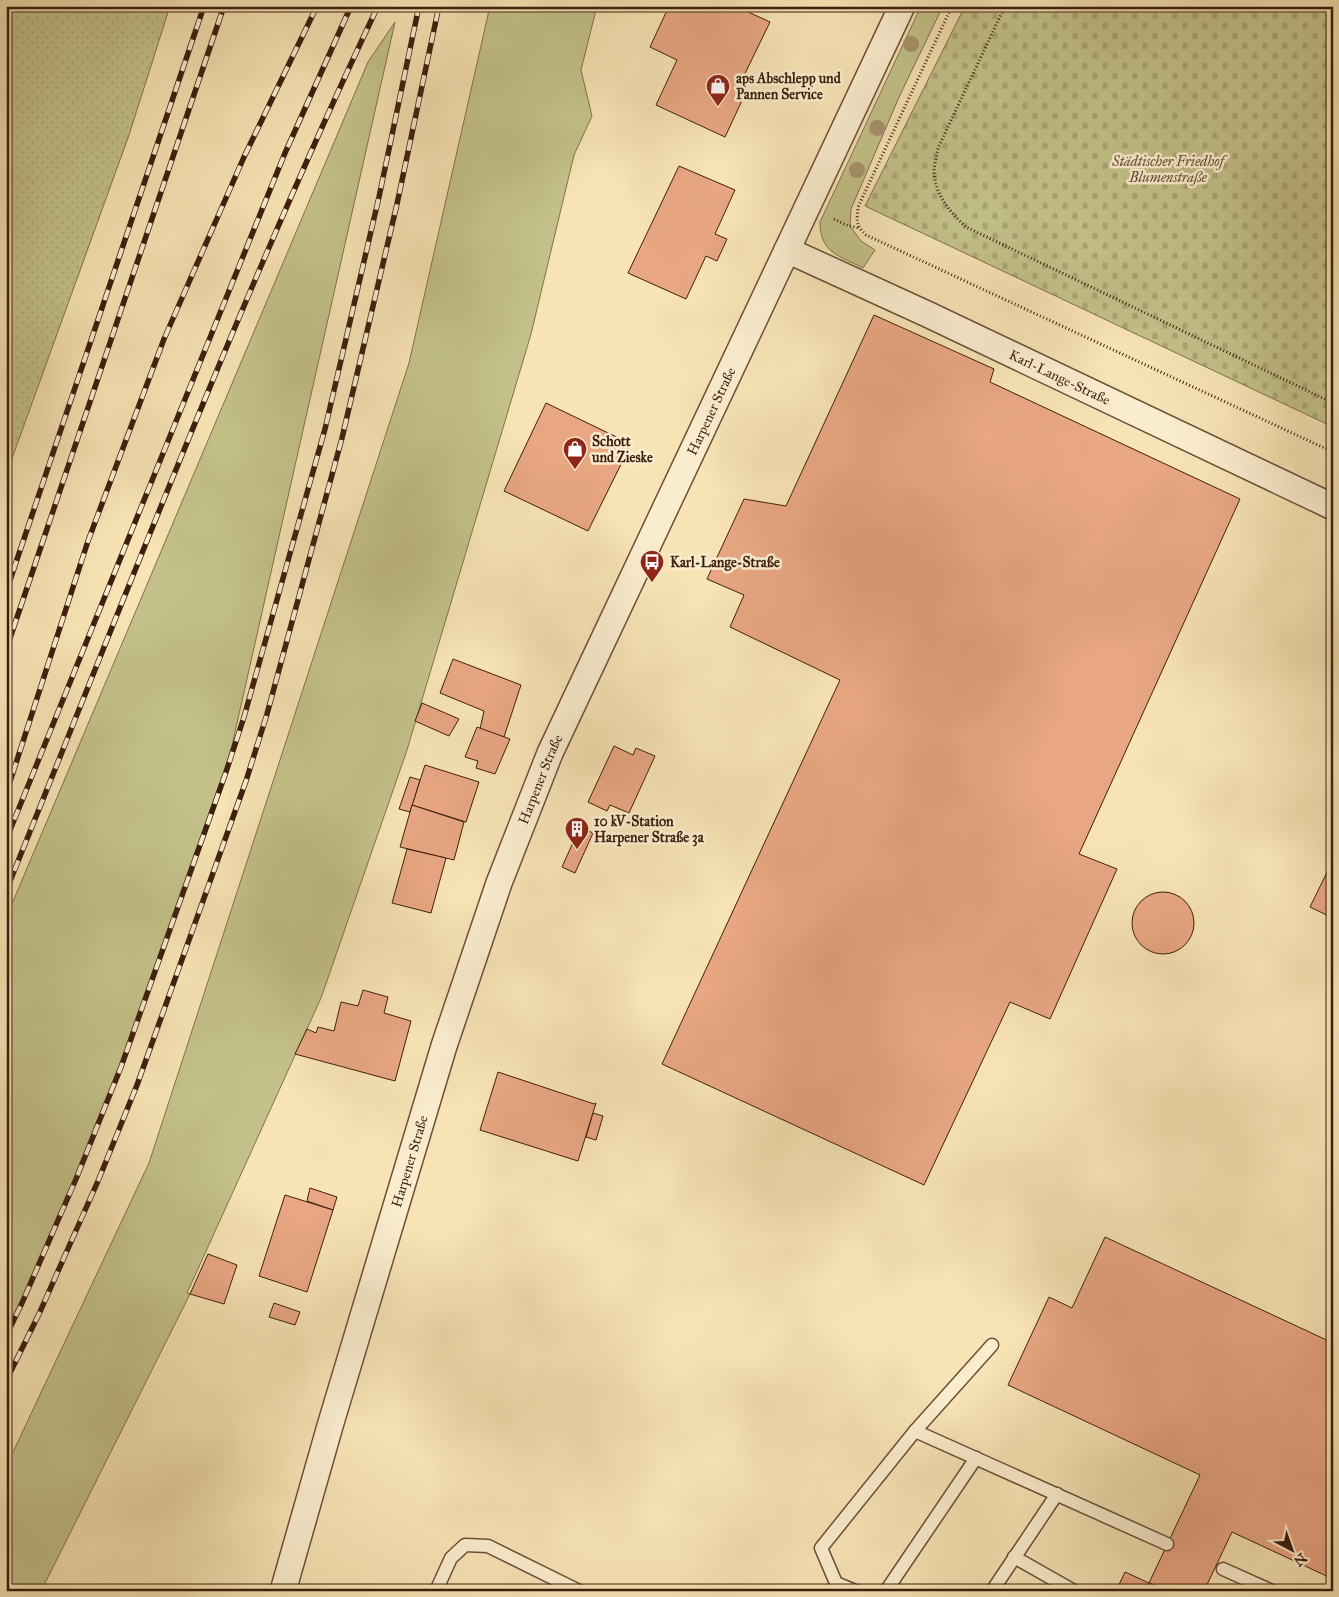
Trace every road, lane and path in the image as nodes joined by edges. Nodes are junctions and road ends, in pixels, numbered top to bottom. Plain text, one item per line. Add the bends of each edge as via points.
1 (902, 6) edge
2 (952, 6) edge
3 (1005, 6) edge
4 (787, 250) junction
5 (1333, 403) edge
6 (1333, 452) edge
7 (1333, 507) edge
8 (992, 1345) dead end
9 (915, 1431) junction
10 (976, 1458) junction
11 (1057, 1494) junction
12 (1167, 1544) dead end
13 (1014, 1557) junction
14 (1223, 1569) dead end
15 (284, 1591) edge
16 (436, 1591) edge
17 (579, 1591) edge
18 (855, 1591) edge
19 (886, 1591) edge
20 (992, 1591) edge
21 (1074, 1591) edge
22 (1272, 1591) edge

1 - 4 street, Harpener Straße
2 - 6 path via 858,207 859,228 866,235
3 - 5 path via 938,148 934,172 940,195 950,212 966,227
4 - 7 street, Karl-Lange-Straße
4 - 15 street, Harpener Straße via 550,753 498,883 444,1046
8 - 9 lane
9 - 10 lane
9 - 18 lane via 820,1548 836,1583
10 - 11 lane
10 - 19 lane
11 - 12 lane
11 - 13 lane
13 - 20 lane
13 - 21 lane
14 - 22 lane
16 - 17 lane via 452,1558 465,1545 488,1546

